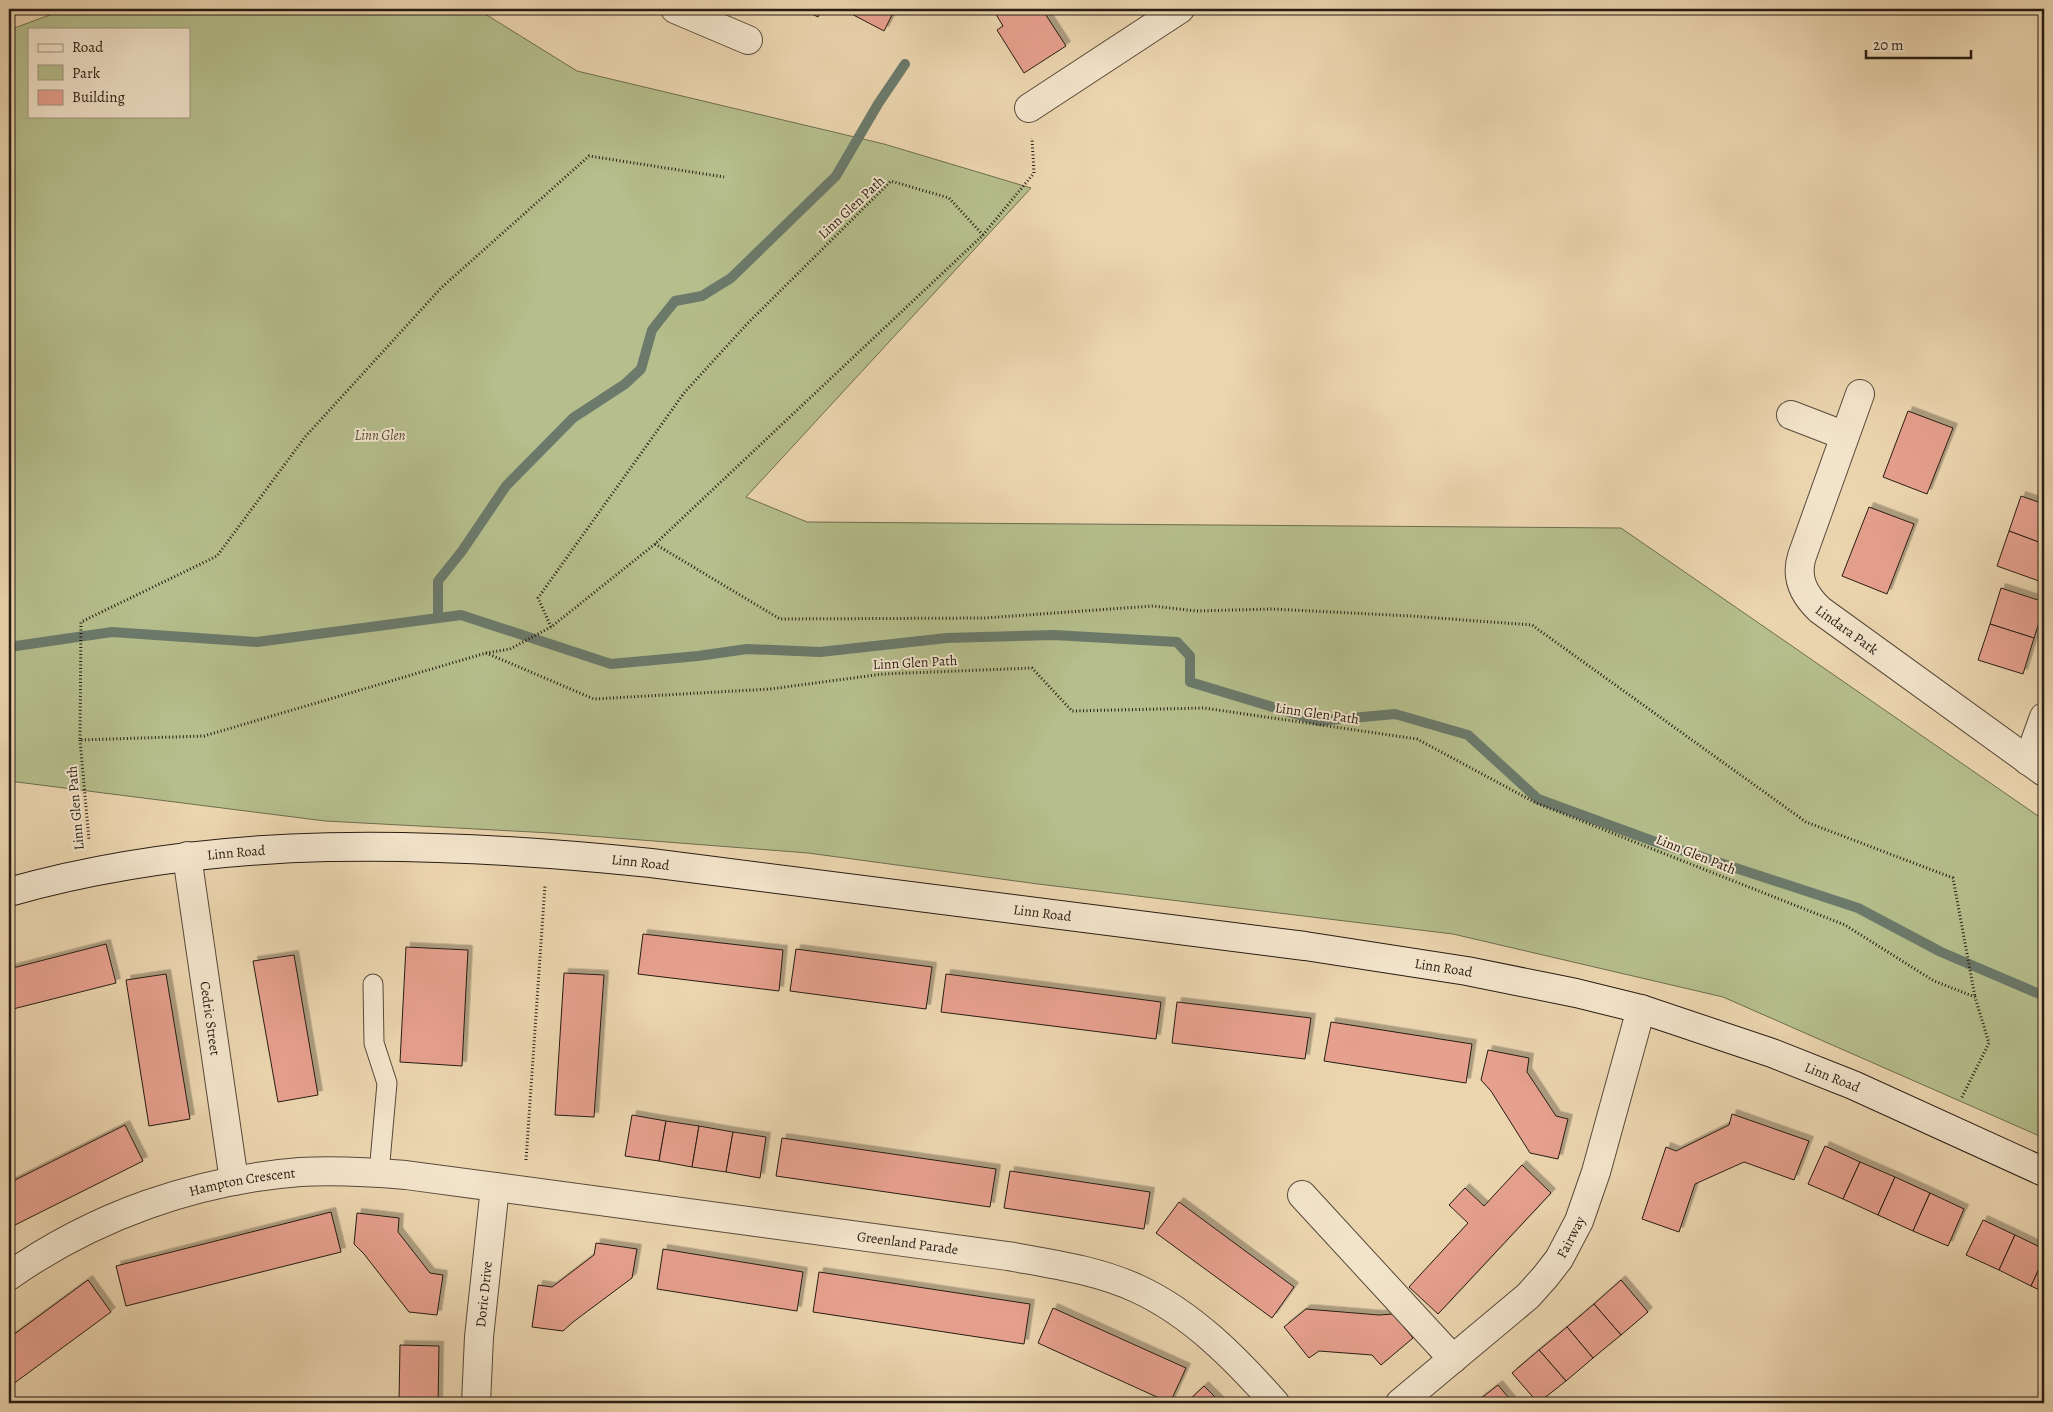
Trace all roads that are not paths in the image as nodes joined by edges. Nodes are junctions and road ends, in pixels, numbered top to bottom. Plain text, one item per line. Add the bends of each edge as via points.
1 (675, 9) edge
2 (1180, 9) edge
3 (748, 40) dead end
4 (1029, 108) road end
5 (1860, 394) dead end
6 (1791, 415) dead end
7 (1843, 435) junction
8 (2044, 716) edge
9 (2036, 766) edge
10 (187, 856) junction
11 (9, 892) edge
12 (373, 984) dead end
13 (1642, 1009) junction
14 (2044, 1172) edge
15 (379, 1173) junction
16 (234, 1181) junction
17 (495, 1187) junction
18 (1302, 1195) dead end
19 (9, 1276) edge
20 (1453, 1360) junction
21 (476, 1403) edge
22 (1275, 1403) edge
23 (1400, 1403) edge

1 - 3 street
2 - 4 street
5 - 7 street, Lindara Park
6 - 7 street
7 - 9 street, Lindara Park via 1800,561 1803,590 1820,610
8 - 9 street, Lindara Park
10 - 11 street, Linn Road
10 - 13 street, Linn Road via 262,850 391,847 547,853 651,863 1305,946 1467,971
10 - 16 street, Cedric Street
12 - 15 lane via 374,1043 387,1083
13 - 14 street, Linn Road via 1772,1053 1854,1086
13 - 20 street, Fairway via 1596,1172 1570,1240 1545,1278 1528,1296
15 - 16 street, Hampton Crescent via 299,1172
15 - 17 street, Hampton Crescent
16 - 19 street, Hampton Crescent via 126,1212 56,1246
17 - 21 street, Doric Drive via 479,1336
17 - 22 street, Greenland Parade via 1008,1256 1096,1274 1138,1289 1177,1313 1228,1353
18 - 20 street
20 - 23 street, Fairway

